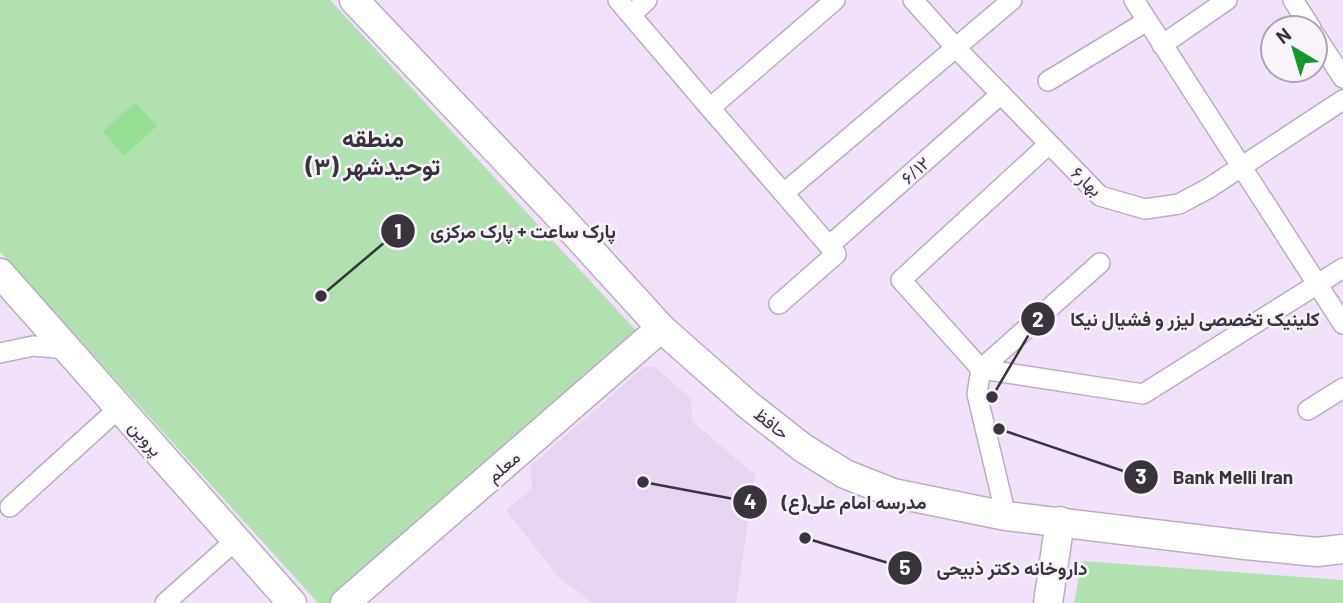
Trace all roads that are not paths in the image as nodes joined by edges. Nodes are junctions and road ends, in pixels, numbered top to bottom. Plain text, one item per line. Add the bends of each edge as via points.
1 (354, 0) edge
2 (618, 0) edge
3 (647, 0) edge
4 (835, 0) edge
5 (913, 0) edge
6 (1012, 0) edge
7 (1133, 0) edge
8 (1227, 0) edge
9 (631, 15) junction
10 (1147, 22) junction
11 (1162, 45) junction
12 (957, 49) junction
13 (1329, 56) edge
14 (1343, 78) edge
15 (1048, 81) dead end
16 (1001, 94) junction
17 (1343, 100) edge
18 (710, 108) junction
19 (1049, 144) junction
20 (1241, 167) junction
21 (784, 193) junction
22 (830, 245) junction
23 (1100, 263) dead end
24 (1343, 268) edge
25 (0, 273) edge
26 (1317, 284) junction
27 (779, 304) dead end
28 (1343, 324) edge
29 (661, 328) junction
30 (68, 349) junction
31 (0, 352) edge
32 (981, 369) junction
33 (1343, 388) edge
34 (119, 408) junction
35 (1308, 410) dead end
36 (10, 507) dead end
37 (1006, 516) junction
38 (1060, 521) junction
39 (236, 540) junction
40 (1343, 549) edge
41 (165, 603) edge
42 (292, 603) edge
43 (345, 603) edge
44 (1048, 603) edge

1 - 29 main road, حافظ
2 - 9 street
3 - 9 street
4 - 18 street
5 - 12 street, بهار۶
6 - 12 street
7 - 10 street
8 - 11 street
9 - 18 street
10 - 11 street
10 - 15 street
11 - 20 street
12 - 16 street, بهار۶
12 - 21 street
13 - 14 street
16 - 19 street, بهار۶
16 - 22 street, ۶/۱۲
17 - 20 street, بهار۶
18 - 21 street
19 - 20 street, بهار۶ via 1100,196 1145,209 1179,204
19 - 32 street via 901,280
20 - 26 street
21 - 22 street
22 - 27 street via 836,254
23 - 32 street
24 - 26 street
25 - 30 main road, پروین
26 - 28 street
26 - 32 street via 1143,394
29 - 37 main road, حافظ via 747,404 845,474 893,493
29 - 43 main road, معلم
30 - 31 street via 33,346
30 - 34 main road, پروین
32 - 37 street via 977,394
33 - 35 street
34 - 36 street
34 - 39 main road, پروین
37 - 38 main road, حافظ
38 - 40 main road, حافظ via 1246,545 1317,552
38 - 44 main road
39 - 41 street
39 - 42 main road, پروین

